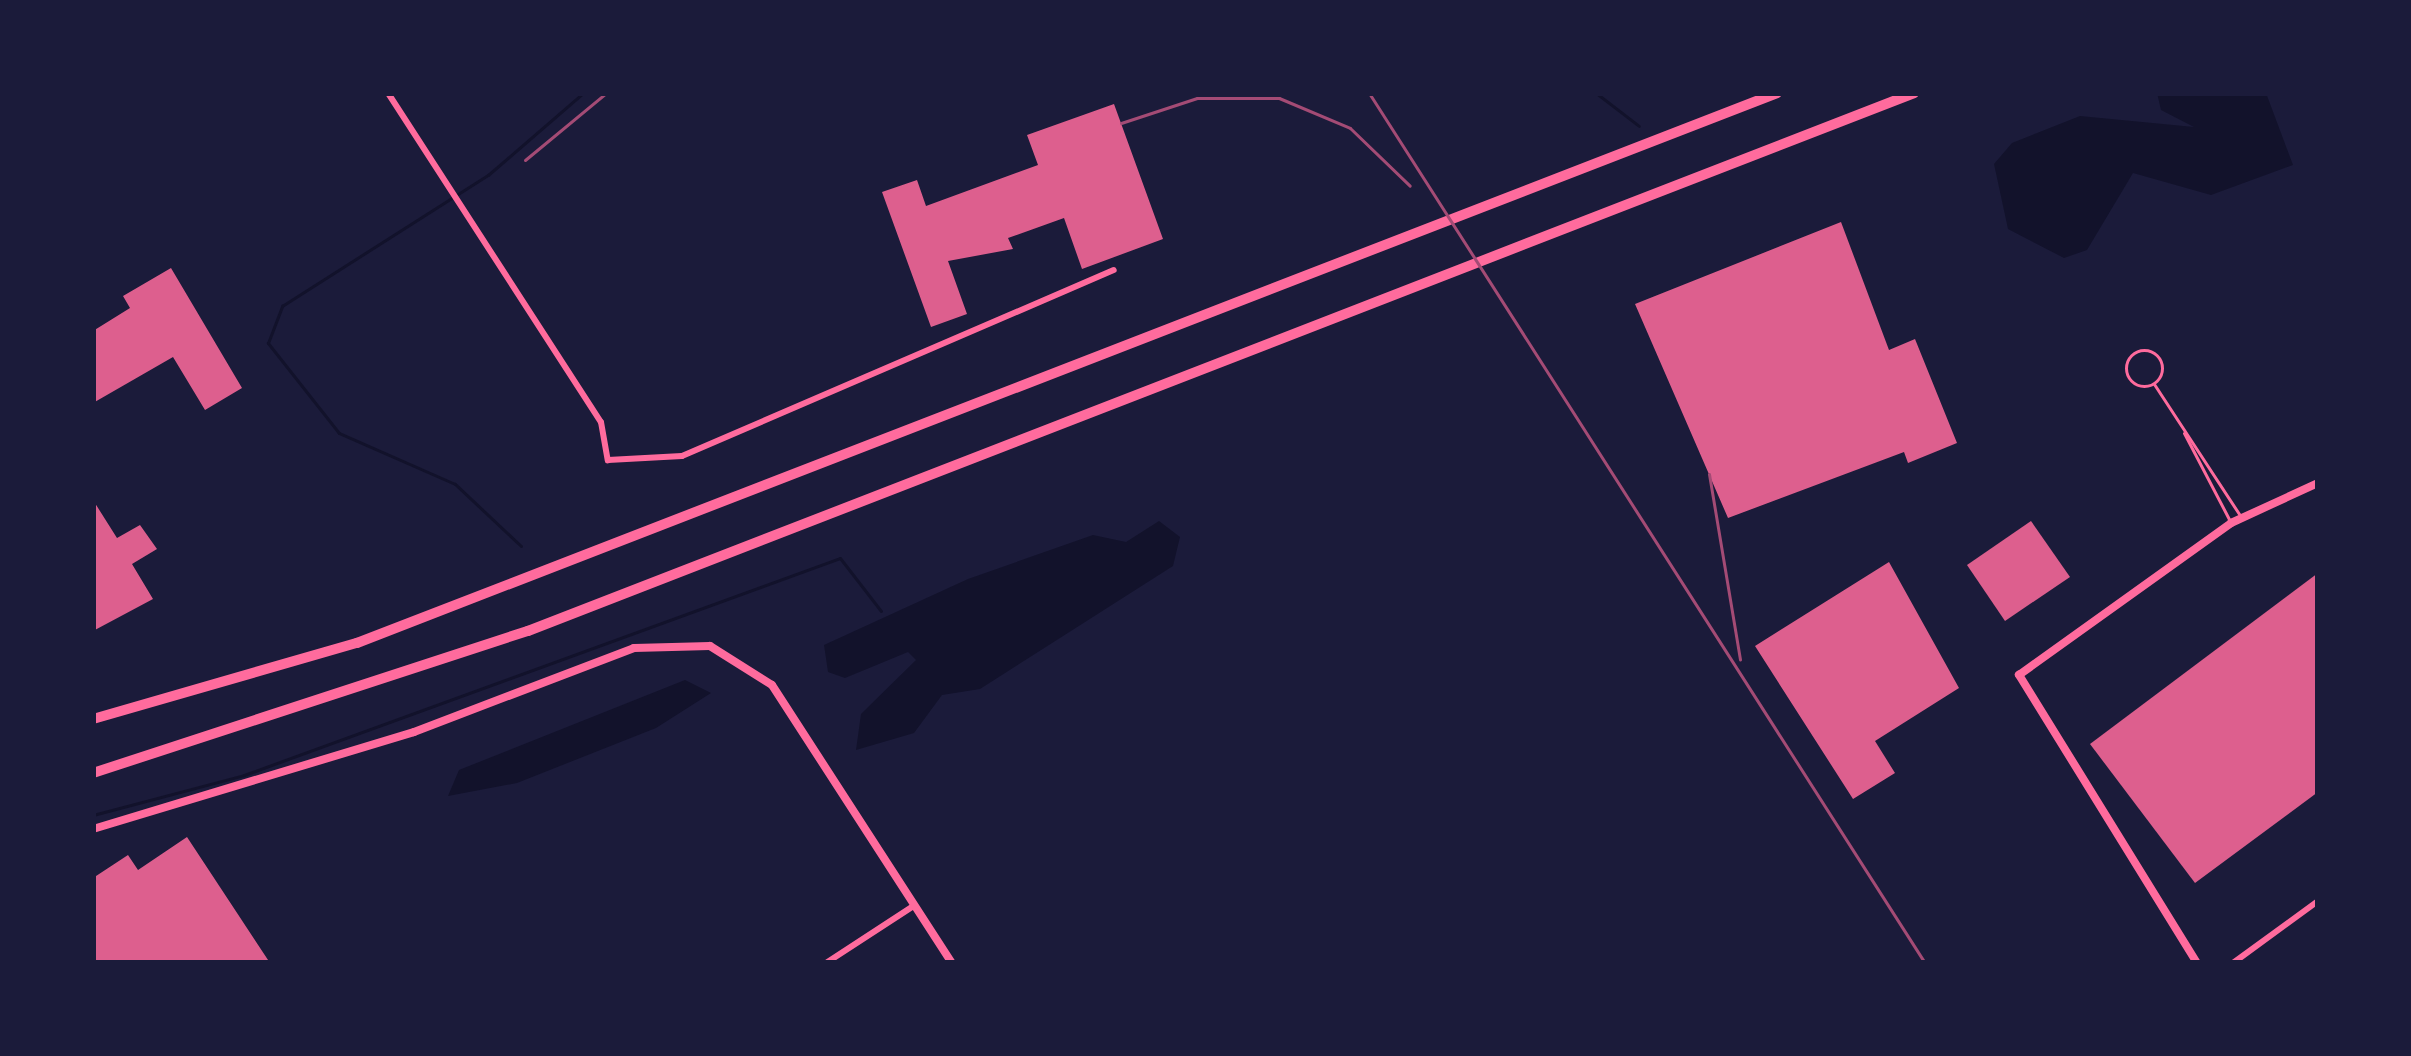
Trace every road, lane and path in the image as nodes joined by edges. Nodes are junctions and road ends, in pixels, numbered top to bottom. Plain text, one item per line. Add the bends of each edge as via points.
1 (388, 93) edge
2 (1777, 93) edge
3 (1914, 93) edge
4 (1114, 270) dead end
5 (2154, 384) junction
6 (2184, 432) junction
7 (2318, 483) edge
8 (2241, 518) junction
9 (2231, 523) junction
10 (93, 719) edge
11 (93, 773) edge
12 (93, 829) edge
13 (2318, 901) edge
14 (915, 905) junction
15 (826, 963) edge
16 (952, 963) edge
17 (2197, 963) edge
18 (2233, 963) edge

1 - 4 street via 602,422 608,460 682,456
2 - 10 highway via 357,643
3 - 11 highway via 528,631
5 - 5 lane via 2161,361 2138,351 2129,378
5 - 6 lane
6 - 8 lane
6 - 9 lane
7 - 8 street
8 - 9 street
9 - 17 street via 2019,675
12 - 14 street via 347,754 634,648 686,643 729,653 772,685
13 - 18 street
14 - 15 street
14 - 16 street

